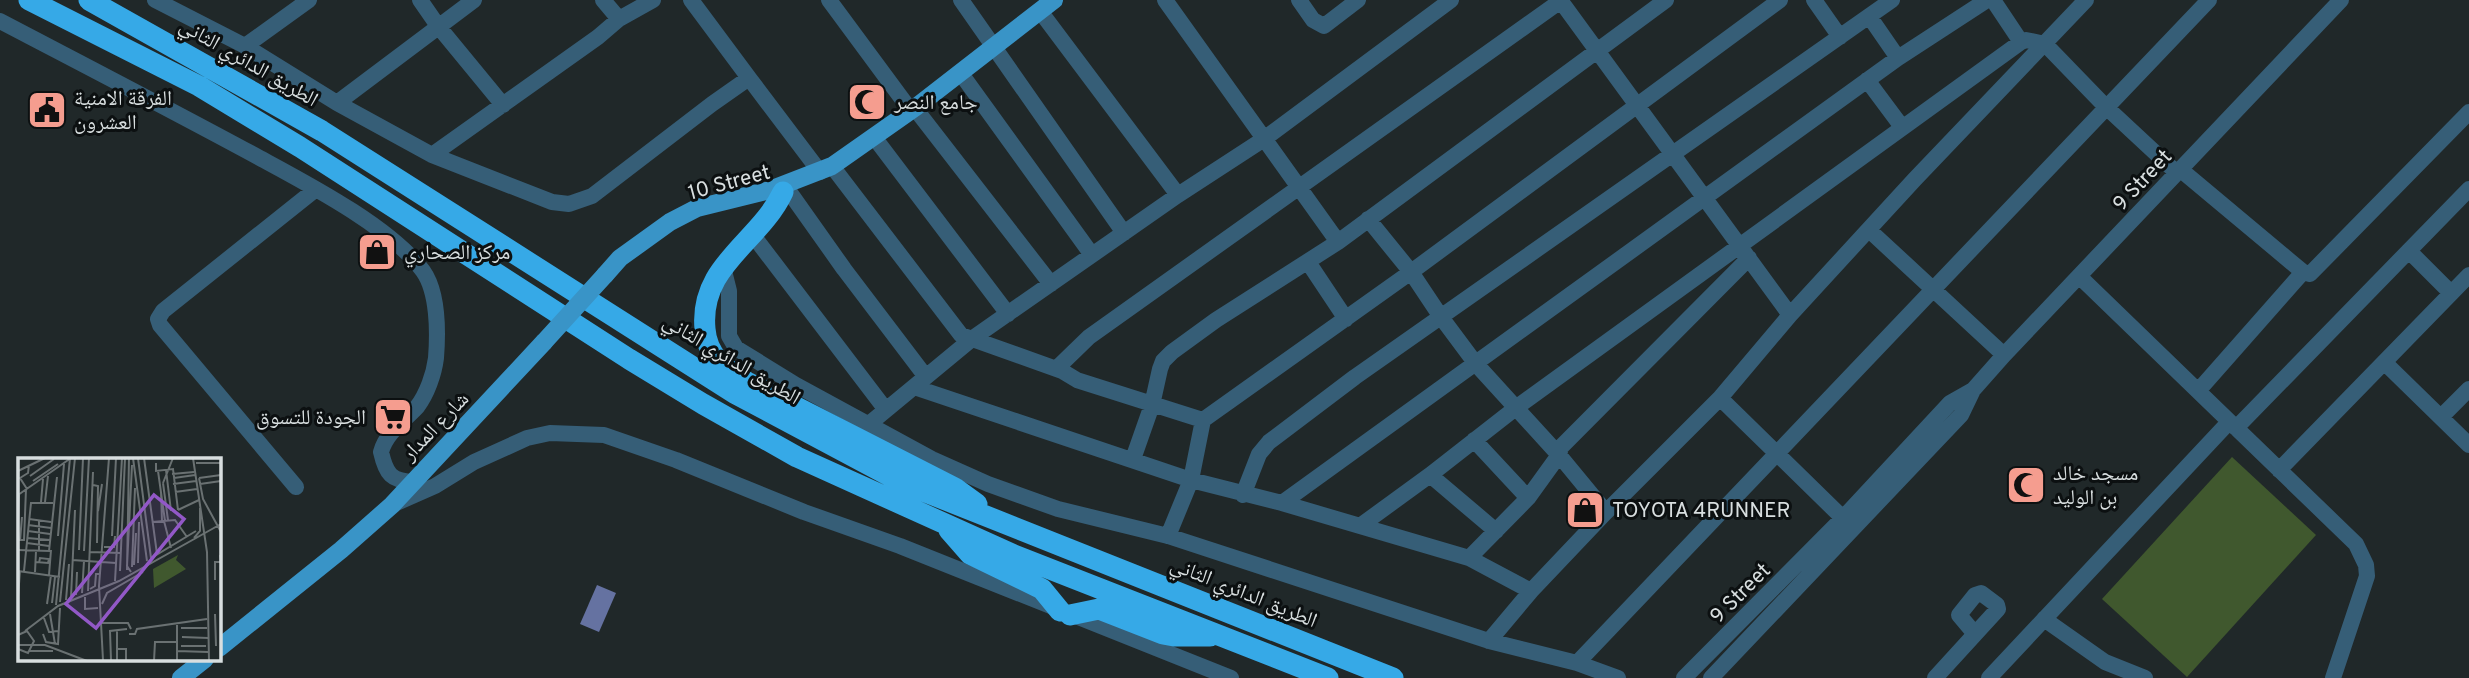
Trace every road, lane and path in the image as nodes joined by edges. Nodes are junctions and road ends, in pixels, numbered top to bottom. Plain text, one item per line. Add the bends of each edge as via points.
1 (29, 0) edge
2 (89, 0) edge
3 (155, 0) edge
4 (309, 0) edge
5 (420, 0) edge
6 (474, 0) edge
7 (603, 0) edge
8 (653, 0) edge
9 (691, 0) edge
10 (829, 0) edge
11 (961, 0) edge
12 (1054, 0) edge
13 (1063, 0) edge
14 (1166, 0) edge
15 (1298, 0) edge
16 (1358, 0) edge
17 (1451, 0) edge
18 (1561, 0) edge
19 (1666, 0) edge
20 (1780, 0) edge
21 (1814, 0) edge
22 (1892, 0) edge
23 (1987, 0) edge
24 (1993, 0) edge
25 (2086, 0) edge
26 (2209, 0) edge
27 (2341, 0) edge
28 (1043, 15) junction
29 (1869, 16) junction
30 (619, 19) junction
31 (0, 22) edge
32 (438, 26) junction
33 (1840, 37) junction
34 (2021, 42) junction
35 (2045, 44) junction
36 (245, 46) junction
37 (995, 48) junction
38 (1598, 50) junction
39 (1898, 58) junction
40 (962, 75) junction
41 (749, 78) junction
42 (1867, 80) junction
43 (337, 103) junction
44 (1636, 104) junction
45 (503, 105) junction
46 (2106, 107) junction
47 (914, 111) junction
48 (2469, 112) edge
49 (1902, 127) junction
50 (1264, 139) junction
51 (877, 141) junction
52 (432, 155) junction
53 (1673, 155) junction
54 (828, 171) junction
55 (2179, 172) junction
56 (1299, 188) junction
57 (316, 189) junction
58 (2469, 189) edge
59 (786, 191) junction
60 (1178, 195) junction
61 (1705, 198) junction
62 (1368, 219) junction
63 (670, 222) junction
64 (1869, 230) junction
65 (1124, 233) junction
66 (752, 234) junction
67 (1338, 242) junction
68 (1739, 245) junction
69 (2409, 251) junction
70 (1092, 255) junction
71 (1749, 258) junction
72 (1308, 262) junction
73 (723, 267) junction
74 (1411, 272) junction
75 (2303, 272) junction
76 (2469, 275) edge
77 (2080, 277) junction
78 (1051, 284) junction
79 (1932, 289) junction
80 (2451, 293) junction
81 (1008, 314) junction
82 (1790, 315) junction
83 (1441, 317) junction
84 (1346, 319) junction
85 (973, 338) junction
86 (2004, 355) junction
87 (2384, 362) junction
88 (1476, 364) junction
89 (1056, 369) junction
90 (920, 382) junction
91 (2469, 389) edge
92 (2198, 391) junction
93 (1720, 398) junction
94 (1153, 405) junction
95 (1517, 407) junction
96 (886, 410) junction
97 (2441, 417) junction
98 (1203, 420) junction
99 (869, 424) junction
100 (2233, 425) junction
101 (1474, 440) junction
102 (2469, 445) edge
103 (1776, 452) junction
104 (1559, 455) junction
105 (1133, 459) junction
106 (2279, 470) junction
107 (1430, 475) junction
108 (1191, 480) junction
109 (414, 482) junction
110 (296, 487) dead end
111 (1243, 495) junction
112 (1528, 498) junction
113 (1282, 503) junction
114 (392, 505) junction
115 (1606, 512) junction
116 (942, 523) junction
117 (1004, 523) junction
118 (1849, 523) junction
119 (1360, 526) junction
120 (1496, 531) junction
121 (1168, 536) junction
122 (1469, 558) junction
123 (1531, 591) junction
124 (1065, 613) junction
125 (2044, 619) junction
126 (1975, 634) dead end
127 (1220, 636) junction
128 (1489, 641) junction
129 (220, 647) edge
130 (204, 660) edge
131 (1577, 663) junction
132 (181, 678) edge
133 (1231, 678) edge
134 (1328, 678) edge
135 (1393, 678) edge
136 (1618, 678) edge
137 (1684, 678) edge
138 (1711, 678) edge
139 (1935, 678) edge
140 (1989, 678) edge
141 (2145, 678) edge
142 (2333, 678) edge

1 - 116 highway via 210,92 703,404 797,457
2 - 117 highway, الطريق الدائري الثاني via 322,131 734,393 903,483
3 - 36 street
4 - 36 street
5 - 32 street
6 - 32 street
7 - 30 street
8 - 30 street
9 - 41 street
10 - 47 street
11 - 37 street
12 - 37 main road, 10 Street
13 - 28 main road, 10 Street
14 - 50 street
15 - 16 street via 1312,20 1324,26
17 - 50 street
18 - 38 street
18 - 56 street
19 - 38 street
20 - 44 street
21 - 33 street
22 - 29 street
23 - 39 street
24 - 34 street
25 - 35 street
26 - 46 street
27 - 55 street, 9 Street
28 - 37 main road, 10 Street
28 - 60 street
29 - 33 street
29 - 39 street
30 - 45 street
31 - 57 street
32 - 43 street
32 - 45 street
33 - 53 street
34 - 35 street
34 - 49 street
35 - 46 street
35 - 64 street
36 - 43 street
37 - 40 main road, 10 Street
37 - 47 main road, 10 Street
37 - 65 street
38 - 44 street
38 - 62 street
39 - 42 street
40 - 47 main road, 10 Street
40 - 70 street
41 - 52 street via 601,190 569,204
41 - 54 street
42 - 49 street
42 - 61 street
43 - 52 street
44 - 53 street
44 - 74 street
45 - 52 street
46 - 55 street
46 - 79 street
47 - 51 main road, 10 Street
47 - 54 main road, 10 Street
47 - 78 street
48 - 75 street via 2310,274
49 - 68 street
50 - 56 street
50 - 60 street
51 - 54 main road, 10 Street
51 - 81 street
53 - 61 street
53 - 83 street
54 - 59 main road, 10 Street
54 - 63 main road, 10 Street via 697,208
54 - 85 street via 961,335
55 - 75 street
55 - 77 street, 9 Street
56 - 67 street
56 - 89 street via 1089,337
57 - 109 street via 388,238 415,261 429,281 436,324 433,373 419,405 387,438 381,452 391,477
57 - 110 street via 158,319
58 - 69 street
59 - 63 main road, 10 Street
59 - 66 highway
59 - 90 street
60 - 65 street
61 - 68 street
61 - 88 street
62 - 67 street
62 - 74 street
63 - 109 main road, شارع المدار, bridge via 620,258
64 - 79 street
64 - 82 street
65 - 70 street
66 - 73 highway
66 - 96 street
67 - 72 street
68 - 71 street
68 - 95 street
69 - 80 street
69 - 100 street
70 - 78 street
71 - 82 street
71 - 104 street via 1561,447
72 - 84 street
72 - 94 street via 1172,352 1160,369
73 - 99 street via 731,343
73 - 117 highway via 708,292 704,321 706,341 729,372 955,488
74 - 83 street
74 - 84 street
75 - 92 street
76 - 80 street
77 - 86 street, 9 Street
77 - 92 street
78 - 81 street
79 - 86 street
79 - 103 street
80 - 87 street
81 - 85 street
82 - 93 street
83 - 88 street
83 - 111 street via 1264,446
84 - 98 street
85 - 89 street
85 - 90 street
86 - 118 street, 9 Street via 1973,390 1950,403
87 - 97 street
87 - 106 street
88 - 95 street
88 - 113 street
89 - 94 street
90 - 96 street
90 - 105 street
91 - 97 street
92 - 100 street
93 - 103 street
93 - 115 street
94 - 98 street
94 - 105 street
95 - 101 street
95 - 104 street
96 - 99 street
97 - 102 street
98 - 108 street
99 - 121 street via 988,484 1058,509
100 - 106 street
100 - 125 street
101 - 107 street
101 - 112 street
103 - 118 street
103 - 131 street
104 - 112 street
104 - 115 street
105 - 108 street
106 - 142 street via 2356,544 2366,565 2363,592
107 - 119 street
107 - 120 street
108 - 111 street
108 - 121 street
109 - 114 main road, شارع المدار
111 - 113 street
112 - 120 street
113 - 119 street
114 - 124 street via 527,438 561,432 604,435
114 - 129 main road, شارع المدار
115 - 123 street
116 - 124 highway via 970,554 1032,583
116 - 127 highway
117 - 135 highway, الطريق الدائري الثاني
118 - 137 street, 9 Street
118 - 138 street, 9 Street
119 - 122 street
120 - 122 street
121 - 128 street
122 - 123 street
123 - 128 street
124 - 127 highway via 1099,609 1163,634
124 - 133 street
125 - 140 street
125 - 141 street via 2105,663
126 - 139 street
127 - 134 highway
128 - 131 street
130 - 132 main road
131 - 136 street

